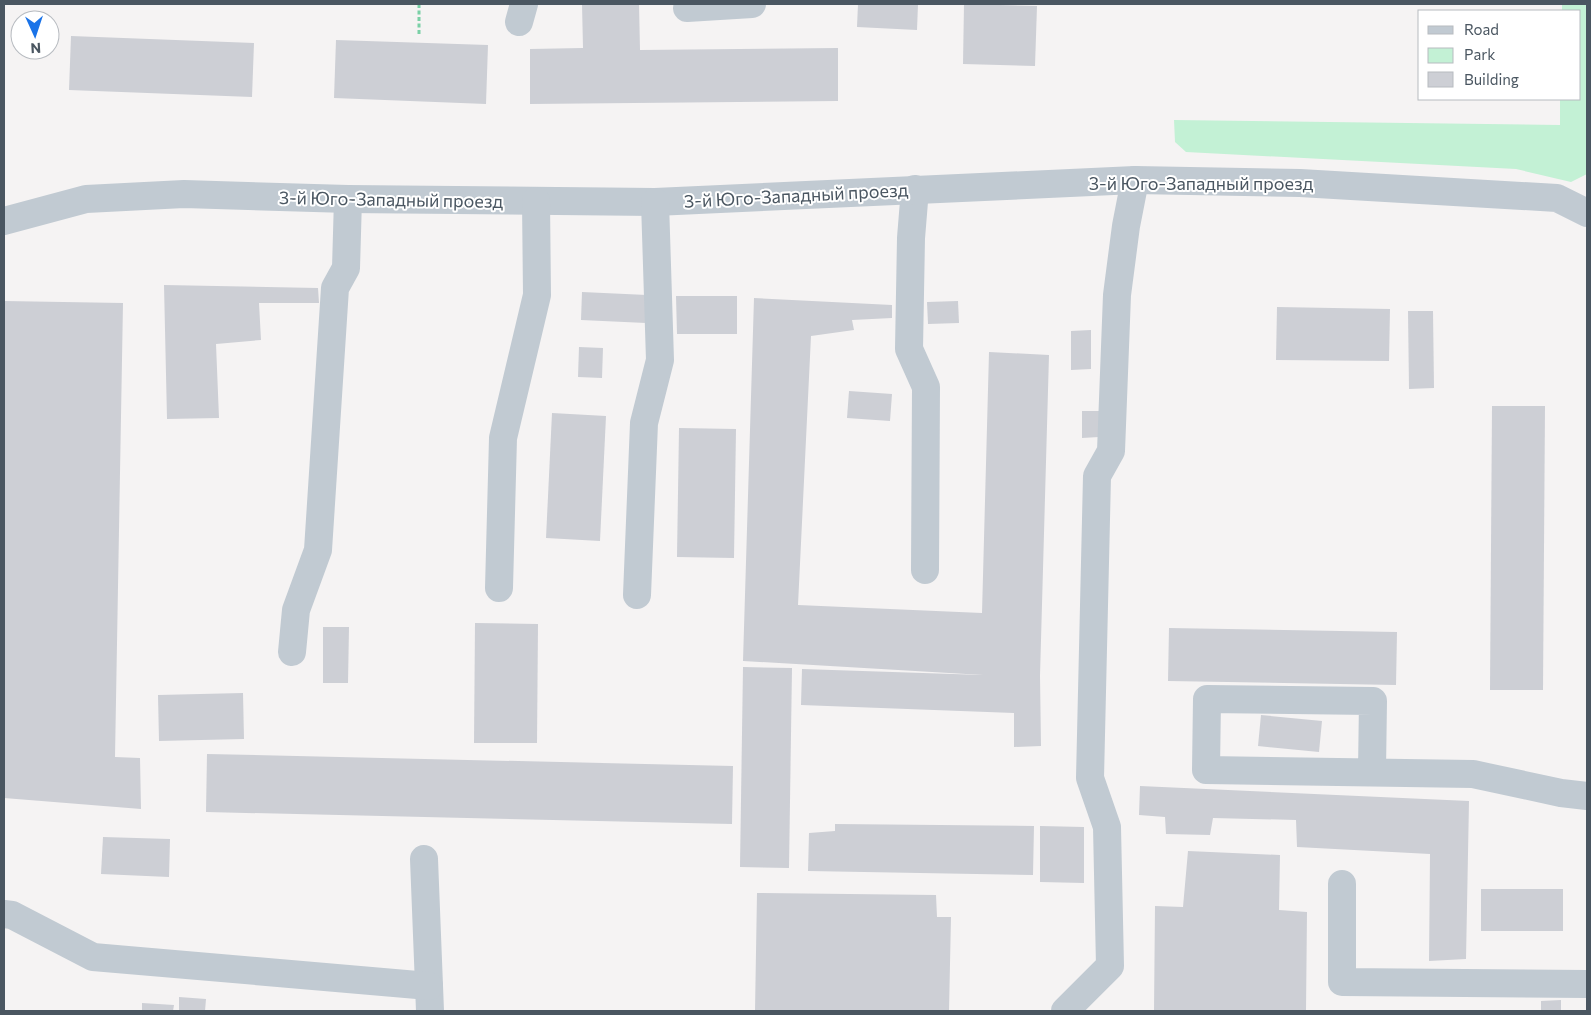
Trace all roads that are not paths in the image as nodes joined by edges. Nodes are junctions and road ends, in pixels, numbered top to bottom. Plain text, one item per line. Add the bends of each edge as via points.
1 (752, 4) edge
2 (687, 8) dead end
3 (1135, 180) junction
4 (915, 189) junction
5 (348, 199) junction
6 (536, 201) junction
7 (655, 202) junction
8 (1587, 213) edge
9 (4, 221) edge
10 (925, 570) dead end
11 (499, 588) dead end
12 (637, 595) dead end
13 (292, 652) dead end
14 (1372, 771) junction
15 (1587, 796) edge
16 (424, 859) dead end
17 (1342, 884) dead end
18 (4, 914) edge
19 (1587, 984) edge
20 (430, 999) edge
21 (1066, 1011) edge

1 - 2 street
3 - 4 street, 3-й Юго-Западный проезд
3 - 8 street, 3-й Юго-Западный проезд via 1300,183 1557,198
3 - 21 street via 1117,295 1111,451 1097,476 1090,778 1107,827 1110,966
4 - 7 street, 3-й Юго-Западный проезд
4 - 10 street via 909,348 926,387
5 - 6 street, 3-й Юго-Западный проезд
5 - 9 street, 3-й Юго-Западный проезд via 184,194 86,199
5 - 13 street via 346,268 335,288 318,550 296,610
6 - 7 street, 3-й Юго-Западный проезд
6 - 11 street via 537,295 503,438
7 - 12 street via 660,360 644,423
14 - 14 street via 1206,770 1207,699 1372,701
14 - 15 street via 1473,774
16 - 20 street
17 - 19 street via 1342,982
18 - 20 street via 12,915 93,957

